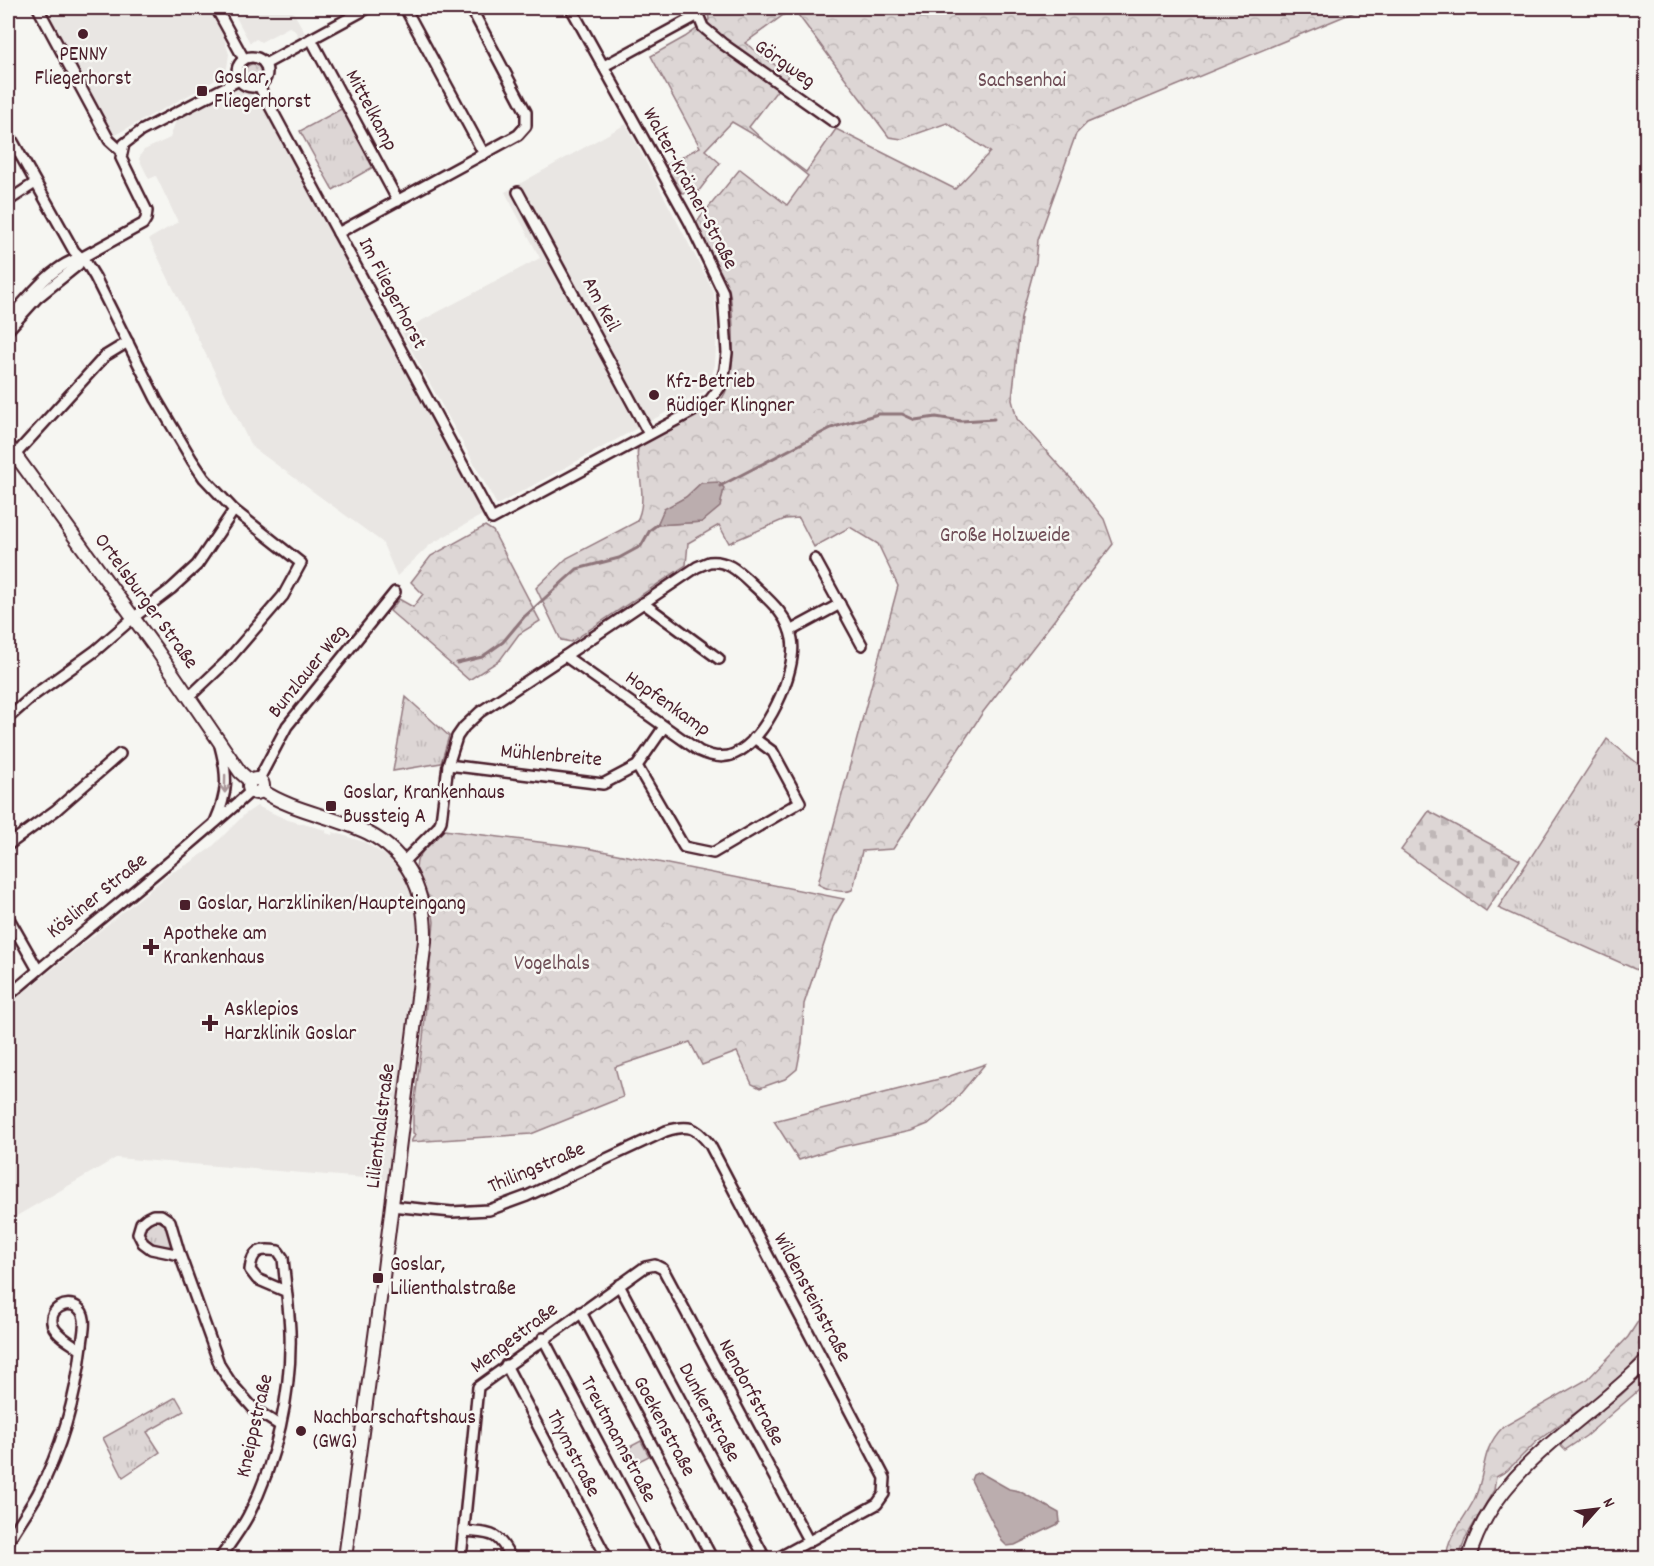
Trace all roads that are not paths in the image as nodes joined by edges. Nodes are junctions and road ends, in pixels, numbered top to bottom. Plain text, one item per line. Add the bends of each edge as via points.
1 (38, 8) edge
2 (216, 8) edge
3 (368, 8) edge
4 (405, 8) edge
5 (471, 8) edge
6 (571, 8) edge
7 (699, 11) edge
8 (311, 39) junction
9 (244, 59) junction
10 (265, 64) junction
11 (604, 66) junction
12 (239, 80) junction
13 (259, 86) junction
14 (834, 122) dead end
15 (8, 133) edge
16 (121, 151) junction
17 (484, 154) junction
18 (35, 183) junction
19 (518, 192) dead end
20 (8, 201) edge
21 (398, 201) junction
22 (338, 233) junction
23 (81, 258) junction
24 (8, 320) edge
25 (8, 330) edge
26 (128, 342) junction
27 (649, 434) junction
28 (11, 450) edge
29 (234, 510) junction
30 (492, 519) joint
31 (815, 559) dead end
32 (395, 592) dead end
33 (643, 603) junction
34 (840, 604) junction
35 (133, 618) junction
36 (790, 631) junction
37 (862, 645) dead end
38 (565, 656) junction
39 (719, 658) dead end
40 (189, 697) junction
41 (8, 718) edge
42 (664, 727) junction
43 (754, 738) junction
44 (219, 740) junction
45 (120, 754) dead end
46 (448, 765) junction
47 (637, 765) junction
48 (256, 785) junction
49 (213, 826) junction
50 (8, 845) edge
51 (403, 862) junction
52 (8, 917) edge
53 (38, 970) junction
54 (8, 996) edge
55 (690, 1127) joint
56 (392, 1206) junction
57 (180, 1255) junction
58 (655, 1265) joint
59 (619, 1285) junction
60 (285, 1291) junction
61 (581, 1312) junction
62 (543, 1338) junction
63 (81, 1350) junction
64 (1647, 1361) edge
65 (506, 1365) junction
66 (279, 1425) junction
67 (464, 1531) junction
68 (8, 1542) edge
69 (809, 1542) junction
70 (220, 1558) edge
71 (345, 1558) edge
72 (461, 1558) edge
73 (511, 1558) edge
74 (607, 1558) edge
75 (658, 1558) edge
76 (712, 1558) edge
77 (765, 1558) edge
78 (778, 1558) edge
79 (1469, 1558) edge

1 - 16 street via 109,140
2 - 9 street
3 - 8 street
4 - 17 street
5 - 17 street via 527,120 523,132
6 - 11 street, Walter-Krämer-Straße
7 - 11 street
7 - 14 street, Görgweg via 703,27 723,44
8 - 10 street
8 - 21 street, Mittelkamp
9 - 10 street via 254,57
9 - 12 street via 237,69
10 - 13 street via 267,76
11 - 27 street, Walter-Krämer-Straße via 723,292 727,353 720,387 710,400
12 - 13 street via 246,87
12 - 16 street via 141,131
13 - 22 street, Im Fliegerhorst
15 - 18 street
16 - 23 street via 145,204 146,219 139,228
17 - 21 street
18 - 20 street
18 - 23 street
19 - 27 street, Am Keil
21 - 22 street
22 - 30 street, Im Fliegerhorst
23 - 24 street via 55,272
23 - 25 street
23 - 26 street
26 - 28 street via 105,356
26 - 29 street via 185,450
27 - 30 street, Walter-Krämer-Straße
28 - 35 street, Ortelsburger Straße
29 - 35 street via 196,565 171,590
29 - 40 street via 301,563 283,596 227,661
31 - 34 street
32 - 48 street, Bunzlauer Weg via 287,726
33 - 36 street via 704,564 723,562 776,607
33 - 38 street
33 - 39 street
34 - 36 street
34 - 37 street
35 - 40 street, Ortelsburger Straße
35 - 41 street
36 - 43 street, Hopfenkamp via 793,650 782,692
38 - 42 street, Hopfenkamp
38 - 46 street via 472,719 457,737
40 - 44 street, Ortelsburger Straße
42 - 43 street, Hopfenkamp via 713,756 733,755
42 - 47 street, Mühlenbreite
43 - 47 street via 773,752 800,802 712,853 684,848
44 - 48 street, Ortelsburger Straße via 240,772
44 -> 49 street, Kösliner Straße via 226,792
45 - 50 street via 56,810
46 - 47 street, Mühlenbreite via 603,784
46 - 51 street via 438,827
48 - 49 street, Kösliner Straße
48 - 51 street, Lilienthalstraße via 289,805 368,833
49 - 53 street, Kösliner Straße
51 - 56 street, Lilienthalstraße via 422,898 426,921
52 - 53 street
53 - 54 street, Kösliner Straße
55 - 56 street, Thilingstraße via 666,1131 489,1210 452,1212
55 - 69 street, Wildensteinstraße via 710,1145 885,1478 881,1500
56 - 71 street, Lilienthalstraße
57 - 57 street via 170,1221 153,1215 141,1223 138,1233 143,1243 151,1249
57 - 66 street via 220,1366 254,1409
58 - 59 street, Mengestraße via 645,1267
58 - 69 street, Nendorfstraße via 663,1269
59 - 61 street, Mengestraße
59 - 77 street, Dunkerstraße
60 - 60 street, Kneippstraße via 283,1258 278,1251 257,1251 250,1270 257,1279
60 - 66 street, Kneippstraße via 289,1364
61 - 62 street, Mengestraße
61 - 76 street, Goekenstraße
62 - 65 street, Mengestraße
62 - 75 street, Treutmannstraße
63 - 63 street via 85,1317 74,1305 58,1307 52,1315 54,1329
63 - 68 street via 75,1390 61,1438 37,1495
64 - 79 street via 1537,1454 1513,1480 1492,1507
65 - 67 street, Mengestraße via 478,1386
65 - 74 street, Thymstraße
66 - 70 street, Kneippstraße via 262,1486 247,1518
67 - 72 street, Mengestraße
67 - 73 street via 493,1534
69 - 78 street

